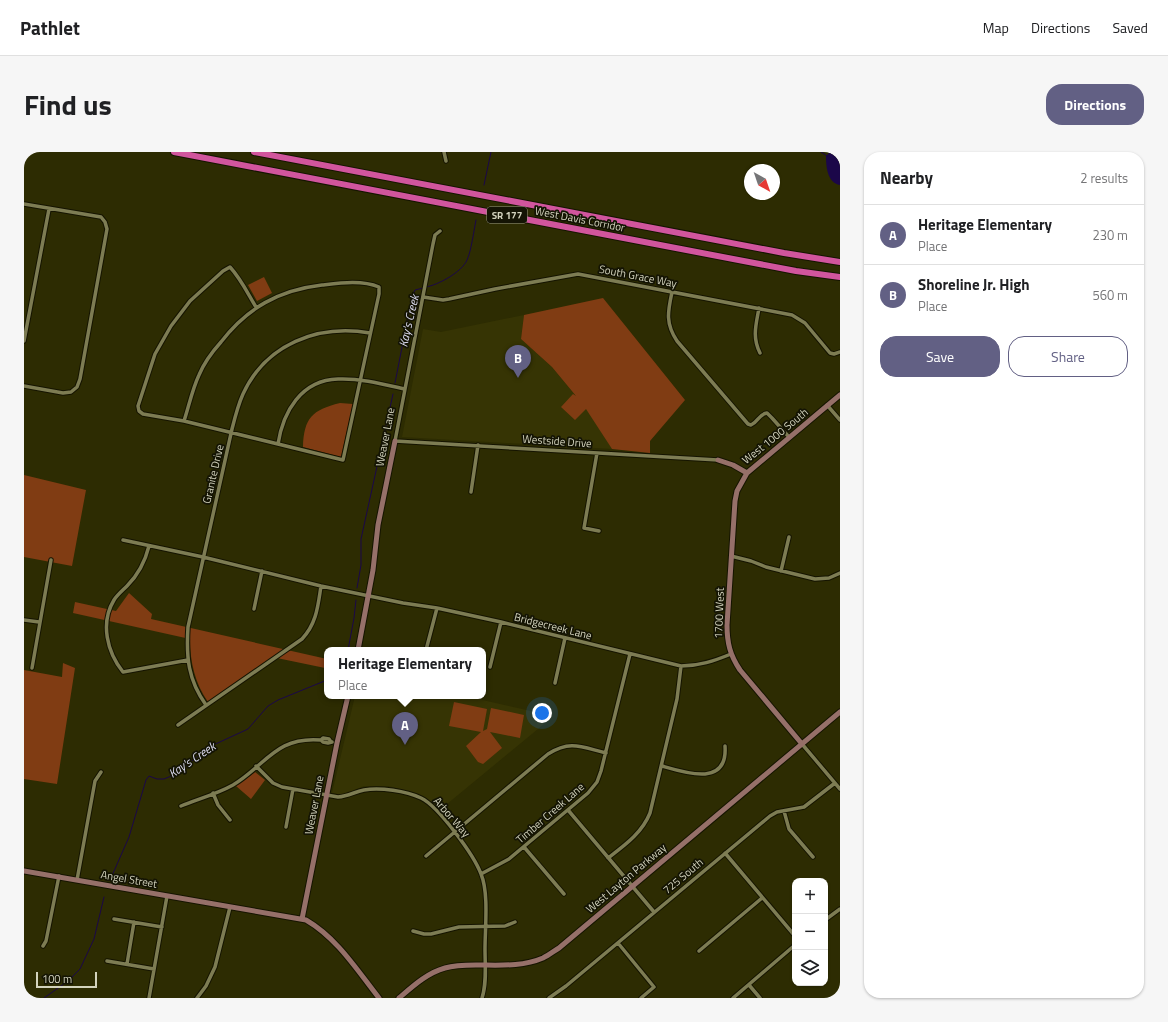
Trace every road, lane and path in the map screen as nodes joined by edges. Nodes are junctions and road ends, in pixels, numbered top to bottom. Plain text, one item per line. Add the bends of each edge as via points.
1 (174, 152) edge
2 (254, 152) edge
3 (444, 152) edge
4 (446, 161) dead end
5 (24, 204) edge
6 (49, 209) junction
7 (440, 231) dead end
8 (840, 262) edge
9 (840, 277) edge
10 (672, 292) junction
11 (424, 295) junction
12 (256, 307) junction
13 (759, 308) junction
14 (370, 333) junction
15 (24, 341) edge
16 (840, 352) edge
17 (760, 353) dead end
18 (361, 380) junction
19 (24, 386) edge
20 (405, 389) junction
21 (840, 395) edge
22 (827, 405) junction
23 (840, 420) edge
24 (184, 421) junction
25 (231, 433) junction
26 (789, 437) junction
27 (395, 441) junction
28 (278, 444) junction
29 (478, 445) junction
30 (597, 453) junction
31 (718, 460) joint
32 (747, 473) junction
33 (471, 492) dead end
34 (599, 531) dead end
35 (789, 536) dead end
36 (123, 540) dead end
37 (149, 546) junction
38 (731, 556) junction
39 (203, 557) junction
40 (51, 560) dead end
41 (262, 571) junction
42 (780, 571) junction
43 (840, 573) edge
44 (321, 586) junction
45 (110, 596) dead end
46 (369, 596) junction
47 (114, 599) junction
48 (437, 608) junction
49 (254, 609) dead end
50 (24, 620) edge
51 (39, 622) junction
52 (501, 622) junction
53 (565, 638) junction
54 (359, 647) edge
55 (427, 647) edge
56 (630, 654) junction
57 (731, 654) junction
58 (188, 660) junction
59 (681, 666) junction
60 (490, 667) dead end
61 (32, 668) dead end
62 (555, 682) dead end
63 (347, 699) edge
64 (206, 705) junction
65 (840, 712) edge
66 (178, 725) dead end
67 (334, 743) junction
68 (802, 744) junction
69 (725, 746) dead end
70 (606, 753) junction
71 (256, 766) junction
72 (662, 766) junction
73 (101, 772) dead end
74 (835, 783) junction
75 (293, 789) junction
76 (840, 789) edge
77 (213, 794) junction
78 (326, 794) junction
79 (181, 806) dead end
80 (568, 810) junction
81 (784, 810) junction
82 (230, 820) dead end
83 (286, 827) dead end
84 (455, 832) junction
85 (524, 847) junction
86 (725, 853) junction
87 (426, 856) dead end
88 (813, 857) dead end
89 (608, 858) junction
90 (24, 871) edge
91 (481, 874) junction
92 (60, 876) junction
93 (77, 880) junction
94 (632, 886) junction
95 (564, 894) dead end
96 (167, 896) junction
97 (762, 898) junction
98 (230, 907) junction
99 (840, 909) edge
100 (654, 912) junction
101 (828, 918) edge
102 (114, 919) dead end
103 (302, 919) junction
104 (134, 922) junction
105 (515, 922) dead end
106 (485, 926) junction
107 (162, 927) junction
108 (413, 932) dead end
109 (792, 933) edge
110 (618, 943) junction
111 (43, 946) dead end
112 (792, 948) edge
113 (698, 951) dead end
114 (108, 961) dead end
115 (127, 964) junction
116 (485, 965) junction
117 (154, 969) junction
118 (749, 985) junction
119 (149, 998) edge
120 (197, 998) edge
121 (379, 998) edge
122 (399, 998) edge
123 (482, 998) edge
124 (549, 998) edge
125 (641, 998) edge
126 (733, 998) edge
127 (760, 998) edge

1 - 9 highway, West Davis Corridor / SR 177 via 791,270
2 - 8 highway, West Davis Corridor / SR 177 via 791,255
3 - 4 street
5 - 6 street
6 - 15 street
6 - 19 street via 100,217 107,229 77,387 72,392 63,393
7 - 11 street, Weaver Lane via 435,235
10 - 11 street, South Grace Way via 578,274 444,300
10 - 13 street, South Grace Way
10 - 26 street via 668,326 676,341 748,424 754,424 760,416 767,413
11 - 20 street, Weaver Lane
12 - 14 street via 287,292 314,286 335,283 372,284 379,287 379,294
12 - 24 street via 240,320 211,354 199,374
12 - 24 street via 230,267 190,301 171,326 155,354 138,406 143,414
13 - 16 street, South Grace Way via 799,318 830,352
13 - 17 street via 755,335
14 - 18 street
14 - 25 street, Granite Drive via 334,330 304,337 279,350 260,367 246,389 236,412
18 - 20 street
18 - 28 street via 325,381 304,392 287,413
18 - 28 street via 343,460
20 - 27 street, Weaver Lane
21 - 22 main road, West 1000 South
22 - 23 street
22 - 26 main road, West 1000 South
24 - 25 street
25 - 28 street
25 - 39 street, Granite Drive
26 - 32 main road, West 1000 South
27 - 29 street, Westside Drive
27 - 46 main road, Weaver Lane via 378,525
29 - 30 street, Westside Drive
29 - 33 street
30 - 31 street, Westside Drive
30 - 34 street via 584,528
31 - 32 main road, West 1000 South
32 - 38 main road, 1700 West via 735,501
35 - 42 street
36 - 37 street, Bridgecreek Lane
37 - 39 street, Bridgecreek Lane
37 - 47 street via 141,569
38 - 42 street
38 - 57 main road, 1700 West via 727,632
39 - 41 street, Bridgecreek Lane
39 - 58 street, Granite Drive via 188,627
40 - 51 street
41 - 44 street, Bridgecreek Lane
41 - 49 street
42 - 43 street via 820,579
44 - 46 street, Bridgecreek Lane
44 - 64 street via 316,615 302,639
45 - 47 street
46 - 48 street, Bridgecreek Lane
46 - 54 main road, Weaver Lane
47 - 58 street via 107,619 107,640 116,663 123,672
48 - 52 street, Bridgecreek Lane
48 - 55 street
50 - 51 street
51 - 61 street
52 - 53 street, Bridgecreek Lane
52 - 60 street
53 - 56 street, Bridgecreek Lane
53 - 62 street
56 - 59 street, Bridgecreek Lane
56 - 70 street, Timber Creek Lane
57 - 59 street, Bridgecreek Lane via 695,666
57 - 68 main road, 1700 West via 740,670
58 - 64 street, Granite Drive via 192,678
59 - 72 street via 677,699
63 - 67 main road, Weaver Lane
64 - 66 street
65 - 68 main road, West Layton Parkway
67 - 71 street via 299,740 277,749
67 - 78 main road, Weaver Lane
68 - 74 street, 1700 West
68 - 94 main road, West Layton Parkway
69 - 72 street via 726,756 722,764 708,774 696,774
70 - 80 street, Timber Creek Lane via 597,782
70 - 84 street via 577,746 557,749
71 - 75 street, Arbor Way via 273,783
71 - 77 street via 235,784
72 - 89 street via 646,823 638,834
73 - 93 street via 95,781
74 - 76 street, 1700 West
74 - 81 street, 725 South via 804,807
75 - 78 street, Arbor Way
75 - 83 street
77 - 79 street
77 - 82 street
78 - 84 street, Arbor Way via 338,797 362,790 383,789 413,795 428,802
78 - 103 main road, Weaver Lane
80 - 85 street, Timber Creek Lane
80 - 89 street
81 - 86 street, 725 South via 770,816
81 - 88 street via 789,829
84 - 87 street
84 - 91 street, Arbor Way via 470,852
85 - 91 street, Timber Creek Lane
85 - 95 street
86 - 97 street
86 - 100 street, 725 South
89 - 94 street
90 - 92 main road, Angel Street
91 - 106 street, Arbor Way via 485,896
92 - 93 main road, Angel Street
92 - 111 street
93 - 96 main road, Angel Street
94 - 100 street
94 - 116 main road, West Layton Parkway via 545,957 516,964
96 - 98 main road, Angel Street
96 - 107 street
97 - 109 street
97 - 113 street
98 - 103 main road, Angel Street
98 - 120 street via 216,967
99 - 101 street
100 - 110 street, 725 South
102 - 104 street
103 - 121 main road, Angel Street via 318,927 332,939
104 - 107 street
104 - 115 street
105 - 106 street via 505,926
106 - 108 street via 459,927 431,934
106 - 116 street, Arbor Way
107 - 117 street
110 - 124 street, 725 South
110 - 125 street via 654,987
112 - 118 street
114 - 115 street
115 - 117 street
116 - 122 main road, West Layton Parkway via 446,967 419,981
116 - 123 street, Arbor Way
117 - 119 street
118 - 126 street
118 - 127 street

